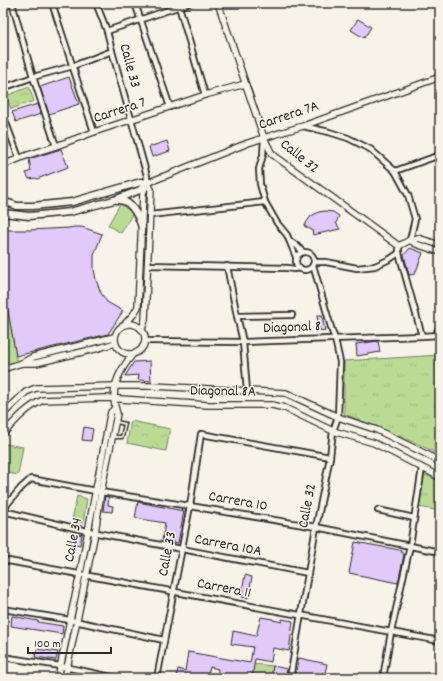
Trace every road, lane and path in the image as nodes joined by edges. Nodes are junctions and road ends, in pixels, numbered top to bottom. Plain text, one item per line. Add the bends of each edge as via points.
1 (12, 3) edge
2 (52, 3) edge
3 (96, 3) edge
4 (135, 3) edge
5 (189, 3) edge
6 (218, 3) edge
7 (179, 5) edge
8 (141, 19) junction
9 (107, 31) junction
10 (112, 51) junction
11 (73, 66) junction
12 (33, 78) junction
13 (440, 78) edge
14 (245, 84) junction
15 (3, 88) edge
16 (205, 95) junction
17 (170, 107) junction
18 (3, 115) edge
19 (131, 120) junction
20 (303, 126) junction
21 (94, 132) junction
22 (264, 138) junction
23 (56, 146) junction
24 (440, 155) edge
25 (19, 158) junction
26 (3, 165) edge
27 (395, 171) junction
28 (147, 182) junction
29 (3, 201) edge
30 (111, 201) junction
31 (265, 202) junction
32 (3, 214) edge
33 (150, 215) junction
34 (142, 227) junction
35 (410, 240) junction
36 (290, 241) junction
37 (440, 245) edge
38 (399, 246) junction
39 (303, 252) junction
40 (440, 252) edge
41 (399, 253) junction
42 (310, 254) junction
43 (296, 260) junction
44 (326, 262) junction
45 (148, 264) junction
46 (313, 264) junction
47 (227, 266) junction
48 (288, 268) junction
49 (300, 268) junction
50 (306, 270) junction
51 (316, 277) junction
52 (292, 315) dead end
53 (236, 316) junction
54 (124, 325) junction
55 (440, 325) edge
56 (142, 329) junction
57 (438, 335) edge
58 (422, 336) junction
59 (114, 337) junction
60 (335, 339) junction
61 (145, 341) junction
62 (243, 342) junction
63 (115, 343) junction
64 (123, 353) junction
65 (133, 354) junction
66 (22, 363) junction
67 (124, 365) junction
68 (3, 369) edge
69 (115, 386) junction
70 (247, 391) junction
71 (114, 398) junction
72 (115, 408) junction
73 (3, 414) edge
74 (338, 417) junction
75 (115, 422) junction
76 (333, 431) junction
77 (3, 434) edge
78 (112, 438) junction
79 (330, 457) junction
80 (440, 462) edge
81 (422, 468) junction
82 (440, 478) edge
83 (98, 492) junction
84 (190, 506) junction
85 (3, 510) edge
86 (378, 510) dead end
87 (414, 518) junction
88 (316, 527) junction
89 (87, 531) junction
90 (95, 533) junction
91 (410, 546) junction
92 (181, 549) junction
93 (440, 552) edge
94 (3, 560) edge
95 (308, 573) junction
96 (80, 574) junction
97 (86, 576) junction
98 (173, 592) junction
99 (3, 609) edge
100 (301, 615) junction
101 (70, 620) junction
102 (76, 621) junction
103 (391, 632) junction
104 (164, 640) junction
105 (440, 642) edge
106 (3, 657) edge
107 (60, 666) junction
108 (67, 668) junction
109 (58, 678) edge
110 (66, 678) edge
111 (116, 678) edge
112 (157, 678) edge
113 (290, 678) edge
114 (383, 678) edge

1 - 12 street
2 - 11 street
3 - 9 street, Calle 33
4 - 8 street
5 - 7 street
6 - 14 street, Calle 32
7 - 8 street
7 - 16 street
8 - 9 street
8 - 17 street
9 - 10 street, Calle 33
10 - 11 street
10 - 19 street, Calle 33
11 - 12 street
11 - 21 street
12 - 15 street
12 - 23 street
13 - 20 street, Carrera 7A
14 - 16 street, Carrera 7
14 - 22 street, Calle 32
16 - 17 street, Carrera 7
17 - 19 street, Carrera 7
18 - 25 street
19 - 21 street, Carrera 7
19 - 28 street, Calle 33
20 - 22 street, Carrera 7A
20 - 27 street via 348,138 370,149
21 - 23 street, Carrera 7
22 - 28 street, Carrera 7A
22 - 31 street via 259,169
22 - 38 street, Calle 32 via 272,154
23 - 25 street, Carrera 7
24 - 27 street
25 - 26 street, Carrera 7
27 - 35 street via 408,195 415,219
28 - 29 main road, Carrera 7A via 65,203 17,206
28 - 30 main road, Carrera 7A via 140,190
28 - 33 street, Calle 33 via 151,189
28 - 34 street, Calle 33 via 143,193
30 - 32 main road, Carrera 7A via 70,212 29,216
30 - 34 main road via 122,200 129,204
31 - 33 street
31 - 36 street
33 - 45 street, Calle 33
34 - 54 street, Calle 33 via 138,307
35 - 37 street via 418,238
35 - 38 street
35 - 40 street
36 - 39 street
36 - 43 street
38 - 41 street
39 - 42 street
39 - 43 street
41 - 44 street via 375,266 357,268
41 - 58 street
42 - 44 street
42 - 46 street via 314,259
43 - 48 street
43 - 49 street
44 - 46 street
45 - 47 street
45 - 56 street, Calle 33 via 145,320
46 - 50 street
46 - 51 street, Calle 32
47 - 48 street
47 - 53 street
48 - 49 street
49 - 50 street
50 - 51 street
51 - 60 street, Calle 32
52 - 53 street
53 - 62 street
54 - 56 street via 131,324
54 - 59 street via 118,329
55 - 57 street
56 - 61 street
57 - 58 street, Diagonal 8
58 - 60 street, Diagonal 8
59 - 63 street
59 - 66 street via 33,356
60 - 62 street, Diagonal 8
60 - 74 street, Calle 32 via 340,362
61 - 62 street, Diagonal 8
61 - 65 street via 141,350
62 - 70 street
63 - 64 street
63 - 66 street via 36,363
64 - 65 street
64 - 67 street, Calle 34
65 - 67 street
66 - 68 street
67 - 69 street, Calle 34
69 - 70 street, Diagonal 8A
69 - 71 street, Calle 34
69 - 73 street, Diagonal 8A via 36,388 26,392
70 - 74 street, Diagonal 8A via 286,393
71 - 72 street, Calle 34
71 - 76 street, Diagonal 8A via 208,405 272,404
71 - 77 street, Diagonal 8A via 43,400 28,408
72 - 75 street, Calle 34
72 - 83 street, Calle 34 via 108,420
74 - 76 street, Calle 32
74 - 80 street, Diagonal 8A via 377,430
75 - 78 street, Calle 34
75 - 78 lane via 125,424 122,438
76 - 79 street, Calle 32
76 - 81 street, Diagonal 8A via 374,443
78 - 83 street, Calle 34
79 - 84 street, Calle 33 via 201,434
79 - 88 street, Calle 32
81 - 82 street, Diagonal 8A
81 - 87 street
83 - 84 street, Carrera 10
83 - 85 street, Carrera 10 via 31,479
83 - 89 street, Calle 34
83 - 90 street, Calle 34
84 - 88 street, Carrera 10
84 - 92 street, Calle 33
85 - 89 street, Carrera 10A
86 - 87 street
87 - 91 street
88 - 91 street, Carrera 10
88 - 95 street, Calle 32
89 - 90 street, Carrera 10A
89 - 96 street, Calle 34
90 - 92 street, Carrera 10A
90 - 97 street, Calle 34
91 - 93 street, Carrera 10
91 - 103 street
92 - 95 street, Carrera 10A
92 - 98 street, Calle 33
94 - 96 street, Carrera 11
95 - 100 street, Calle 32
96 - 97 street, Carrera 11
96 - 101 street, Calle 34
97 - 98 street, Carrera 11
97 - 102 street, Calle 34
98 - 100 street, Carrera 11
98 - 104 street, Calle 33
99 - 101 street
100 - 103 street, Carrera 11
100 - 113 street, Calle 32
101 - 102 street
101 - 107 street, Calle 34
102 - 104 street
102 - 108 street, Calle 34
103 - 105 street, Carrera 11
103 - 114 street
104 - 112 street, Calle 33
106 - 107 street
107 - 108 street
107 - 109 street, Calle 34
108 - 110 street, Calle 34
108 - 111 street

